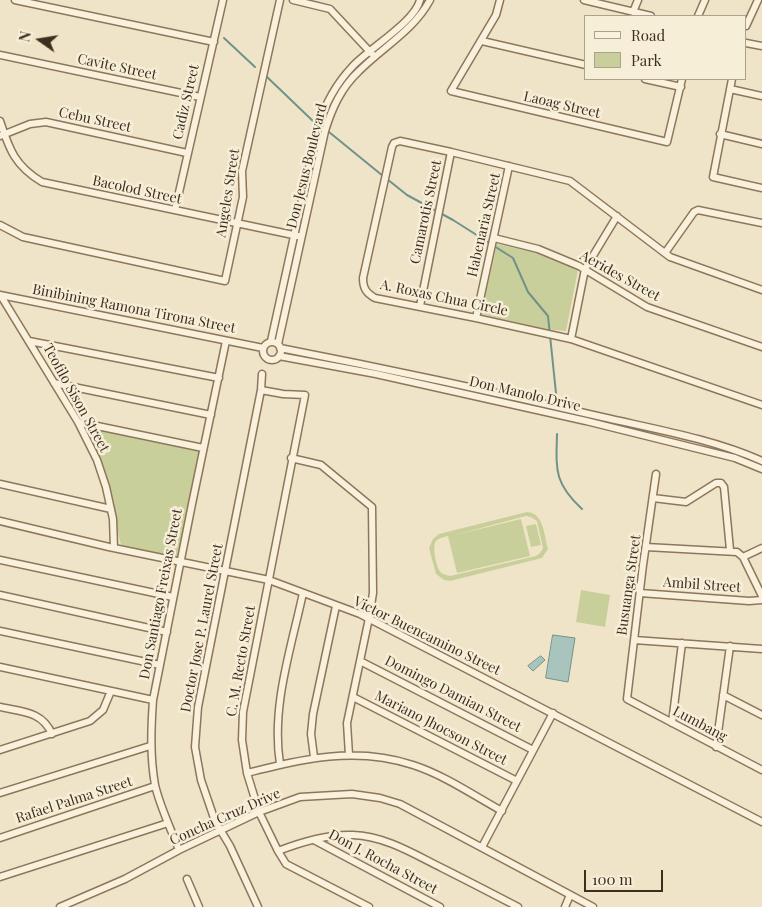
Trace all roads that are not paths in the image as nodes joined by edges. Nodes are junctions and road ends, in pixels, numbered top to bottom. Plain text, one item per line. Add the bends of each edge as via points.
1 (15, 0) edge
2 (223, 0) edge
3 (280, 0) edge
4 (293, 0) edge
5 (500, 0) edge
6 (584, 0) edge
7 (638, 0) edge
8 (704, 0) edge
9 (758, 0) edge
10 (420, 1) edge
11 (429, 3) edge
12 (633, 12) junction
13 (646, 15) edge
14 (698, 15) edge
15 (747, 24) edge
16 (482, 41) junction
17 (214, 42) junction
18 (747, 43) edge
19 (762, 46) edge
20 (372, 54) junction
21 (0, 55) edge
22 (584, 65) edge
23 (649, 80) edge
24 (682, 80) edge
25 (732, 80) edge
26 (680, 87) junction
27 (730, 89) junction
28 (762, 96) edge
29 (200, 97) junction
30 (0, 121) edge
31 (720, 134) junction
32 (2, 136) edge
33 (762, 144) edge
34 (452, 152) junction
35 (187, 153) junction
36 (510, 166) junction
37 (762, 188) edge
38 (175, 210) junction
39 (617, 216) junction
40 (762, 223) edge
41 (237, 224) junction
42 (0, 225) edge
43 (298, 236) junction
44 (493, 242) junction
45 (665, 253) junction
46 (585, 269) junction
47 (762, 290) edge
48 (1, 296) edge
49 (420, 306) junction
50 (476, 318) junction
51 (570, 339) junction
52 (30, 341) junction
53 (226, 341) junction
54 (271, 342) junction
55 (279, 346) junction
56 (762, 347) edge
57 (263, 348) junction
58 (279, 356) junction
59 (262, 374) dead end
60 (419, 376) junction
61 (219, 378) junction
62 (54, 382) junction
63 (417, 384) junction
64 (261, 390) junction
65 (500, 393) junction
66 (498, 401) junction
67 (762, 405) edge
68 (211, 415) junction
69 (78, 422) junction
70 (652, 429) junction
71 (648, 436) junction
72 (203, 448) junction
73 (291, 458) junction
74 (761, 464) edge
75 (656, 474) dead end
76 (0, 484) edge
77 (653, 498) junction
78 (111, 510) junction
79 (0, 521) edge
80 (646, 547) junction
81 (114, 548) junction
82 (762, 548) edge
83 (730, 550) junction
84 (743, 557) junction
85 (0, 560) edge
86 (181, 562) junction
87 (226, 571) junction
88 (269, 580) junction
89 (303, 593) junction
90 (640, 593) junction
91 (0, 595) edge
92 (762, 596) edge
93 (173, 597) junction
94 (762, 600) edge
95 (336, 606) junction
96 (369, 618) junction
97 (0, 631) edge
98 (167, 632) junction
99 (634, 640) junction
100 (682, 643) junction
101 (730, 646) junction
102 (762, 649) edge
103 (360, 661) junction
104 (160, 665) junction
105 (0, 667) edge
106 (111, 691) junction
107 (724, 695) junction
108 (353, 697) junction
109 (626, 699) joint
110 (153, 700) junction
111 (0, 707) edge
112 (553, 713) junction
113 (762, 715) edge
114 (672, 723) junction
115 (52, 734) junction
116 (150, 746) junction
117 (716, 747) junction
118 (0, 750) edge
119 (533, 750) junction
120 (349, 755) junction
121 (314, 757) junction
122 (280, 764) junction
123 (762, 770) edge
124 (247, 773) junction
125 (517, 781) junction
126 (156, 786) junction
127 (0, 793) edge
128 (502, 811) junction
129 (259, 812) junction
130 (762, 822) edge
131 (168, 823) junction
132 (222, 831) junction
133 (0, 838) edge
134 (314, 840) junction
135 (482, 847) junction
136 (179, 850) junction
137 (278, 850) junction
138 (0, 877) edge
139 (187, 879) dead end
140 (570, 895) junction
141 (60, 907) edge
142 (199, 907) edge
143 (258, 907) edge
144 (368, 907) edge
145 (440, 907) edge
146 (518, 907) edge
147 (565, 907) edge
148 (593, 907) edge

1 - 17 street
2 - 17 street, Cadiz Street
3 - 41 street, Angeles Street via 242,171 244,192
4 - 20 street via 330,9
5 - 16 street
6 - 12 street
7 - 12 street
8 - 14 street
9 - 15 street
10 - 11 street
10 - 20 street, Don Jesus Boulevard via 411,16
11 - 20 street, Don Jesus Boulevard via 418,20
12 - 13 street
16 - 22 street
16 - 26 street, Laoag Street via 451,91 667,142
17 - 29 street, Cadiz Street
18 - 19 street
20 - 43 street, Don Jesus Boulevard via 334,105
21 - 29 street, Cavite Street
23 - 26 street
24 - 26 street
25 - 27 street
27 - 28 street
27 - 31 street
29 - 35 street, Cadiz Street
30 - 32 street, Bacolod Street
31 - 33 street
31 - 37 street via 713,177
32 - 35 street, Cebu Street via 30,124 46,122
32 - 38 street, Bacolod Street via 19,164 42,182
34 - 36 street, A. Roxas Chua Circle
34 - 49 street, Camarotis Street
34 - 49 street, A. Roxas Chua Circle via 400,141 394,143 363,278 363,284 375,298
35 - 38 street, Cadiz Street
36 - 39 street, A. Roxas Chua Circle via 570,181
36 - 44 street, Habenaria Street
38 - 41 street, Bacolod Street
39 - 45 street, A. Roxas Chua Circle
39 - 46 street
40 - 45 street via 698,210
41 - 42 street, Angeles Street via 225,281 23,237
41 - 43 street, Bacolod Street
43 - 54 street, Don Jesus Boulevard
43 - 55 street, Don Jesus Boulevard
44 - 46 street, Aerides Street via 538,249
44 - 50 street, Habenaria Street
45 - 47 street, A. Roxas Chua Circle
46 - 51 street
46 - 56 street, Aerides Street via 641,304
48 - 52 street, Teofilo Sison Street
48 - 53 street, Binibining Ramona Tirona Street
49 - 50 street, A. Roxas Chua Circle
50 - 51 street, A. Roxas Chua Circle
51 - 67 street, A. Roxas Chua Circle
52 - 61 street
52 - 62 street, Teofilo Sison Street
53 - 57 street, Binibining Ramona Tirona Street
53 - 61 street, Don Santiago Freixas Street
54 - 55 street
54 - 57 street
55 - 58 street
55 - 60 street, Don Manolo Drive
57 - 58 street via 263,353 270,360
58 - 63 street, Don Manolo Drive
59 - 64 street, Doctor Jose P. Laurel Street
60 - 63 street
60 - 65 street, Don Manolo Drive
61 - 68 street, Don Santiago Freixas Street
62 - 68 street
62 - 69 street, Teofilo Sison Street
63 - 66 street, Don Manolo Drive
64 - 73 street, C. M. Recto Street via 305,395
64 - 87 street, Doctor Jose P. Laurel Street
65 - 66 street
65 - 70 street, Don Manolo Drive
66 - 71 street, Don Manolo Drive
68 - 72 street, Don Santiago Freixas Street
69 - 72 street
69 - 78 street, Teofilo Sison Street via 100,468
70 - 71 street
70 - 74 street, Don Manolo Drive via 738,451
71 - 74 street, Don Manolo Drive
72 - 86 street, Don Santiago Freixas Street
73 - 88 street, C. M. Recto Street
73 - 96 street via 321,465 372,507 373,593
75 - 77 street, Busuanga Street
76 - 78 street
77 - 80 street, Busuanga Street
77 - 83 street via 686,502 721,483
78 - 81 street, Teofilo Sison Street
79 - 81 street, Victor Buencamino Street
80 - 83 street
80 - 90 street, Busuanga Street
81 - 86 street, Victor Buencamino Street
82 - 84 street
83 - 84 street
84 - 92 street
85 - 93 street
86 - 87 street, Victor Buencamino Street
86 - 93 street, Don Santiago Freixas Street
87 - 88 street, Victor Buencamino Street
87 - 132 street, Doctor Jose P. Laurel Street via 198,707 195,747 201,780 215,821
88 - 89 street, Victor Buencamino Street
88 - 124 street, C. M. Recto Street via 243,712 242,740
89 - 95 street, Victor Buencamino Street
89 - 122 street via 280,699 277,734
90 - 94 street, Ambil Street
90 - 99 street, Busuanga Street
91 - 98 street
93 - 98 street, Don Santiago Freixas Street
95 - 96 street, Victor Buencamino Street
95 - 121 street via 313,714
96 - 103 street
96 - 112 street, Victor Buencamino Street
97 - 104 street
98 - 104 street, Don Santiago Freixas Street
99 - 100 street
99 - 109 street, Busuanga Street
100 - 101 street
100 - 114 street
101 - 102 street
101 - 107 street
103 - 108 street
103 - 119 street, Domingo Damian Street
104 - 110 street, Don Santiago Freixas Street
105 - 106 street
106 - 110 street
106 - 115 street via 103,710 90,722
107 - 113 street
107 - 117 street
108 - 120 street via 348,723
108 - 125 street, Mariano Jhocson Street
109 - 114 street, Lumbang
110 - 116 street, Don Santiago Freixas Street
111 - 115 street via 38,716 46,722
112 - 119 street
112 - 130 street, Victor Buencamino Street
114 - 117 street, Lumbang
115 - 118 street
116 - 126 street, Don Santiago Freixas Street
116 - 127 street
117 - 123 street, Lumbang
119 - 125 street
120 - 121 street
120 - 128 street via 413,765
121 - 122 street
122 - 124 street
124 - 129 street, C. M. Recto Street
125 - 128 street
126 - 131 street, Don Santiago Freixas Street
126 - 133 street, Rafael Palma Street
128 - 135 street
129 - 132 street, Concha Cruz Drive
129 - 135 street, Concha Cruz Drive via 300,797 369,796 400,804
129 - 137 street, C. M. Recto Street
131 - 136 street, Don Santiago Freixas Street
131 - 138 street
132 - 136 street, Concha Cruz Drive
132 - 143 street, Doctor Jose P. Laurel Street
134 - 137 street
134 - 145 street, Don J. Rocha Street
134 - 146 street via 338,835 377,839 401,847
135 - 140 street, Concha Cruz Drive
136 - 141 street, Concha Cruz Drive via 125,879
137 - 144 street, C. M. Recto Street via 286,864
139 - 142 street
140 - 147 street
140 - 148 street, Concha Cruz Drive

